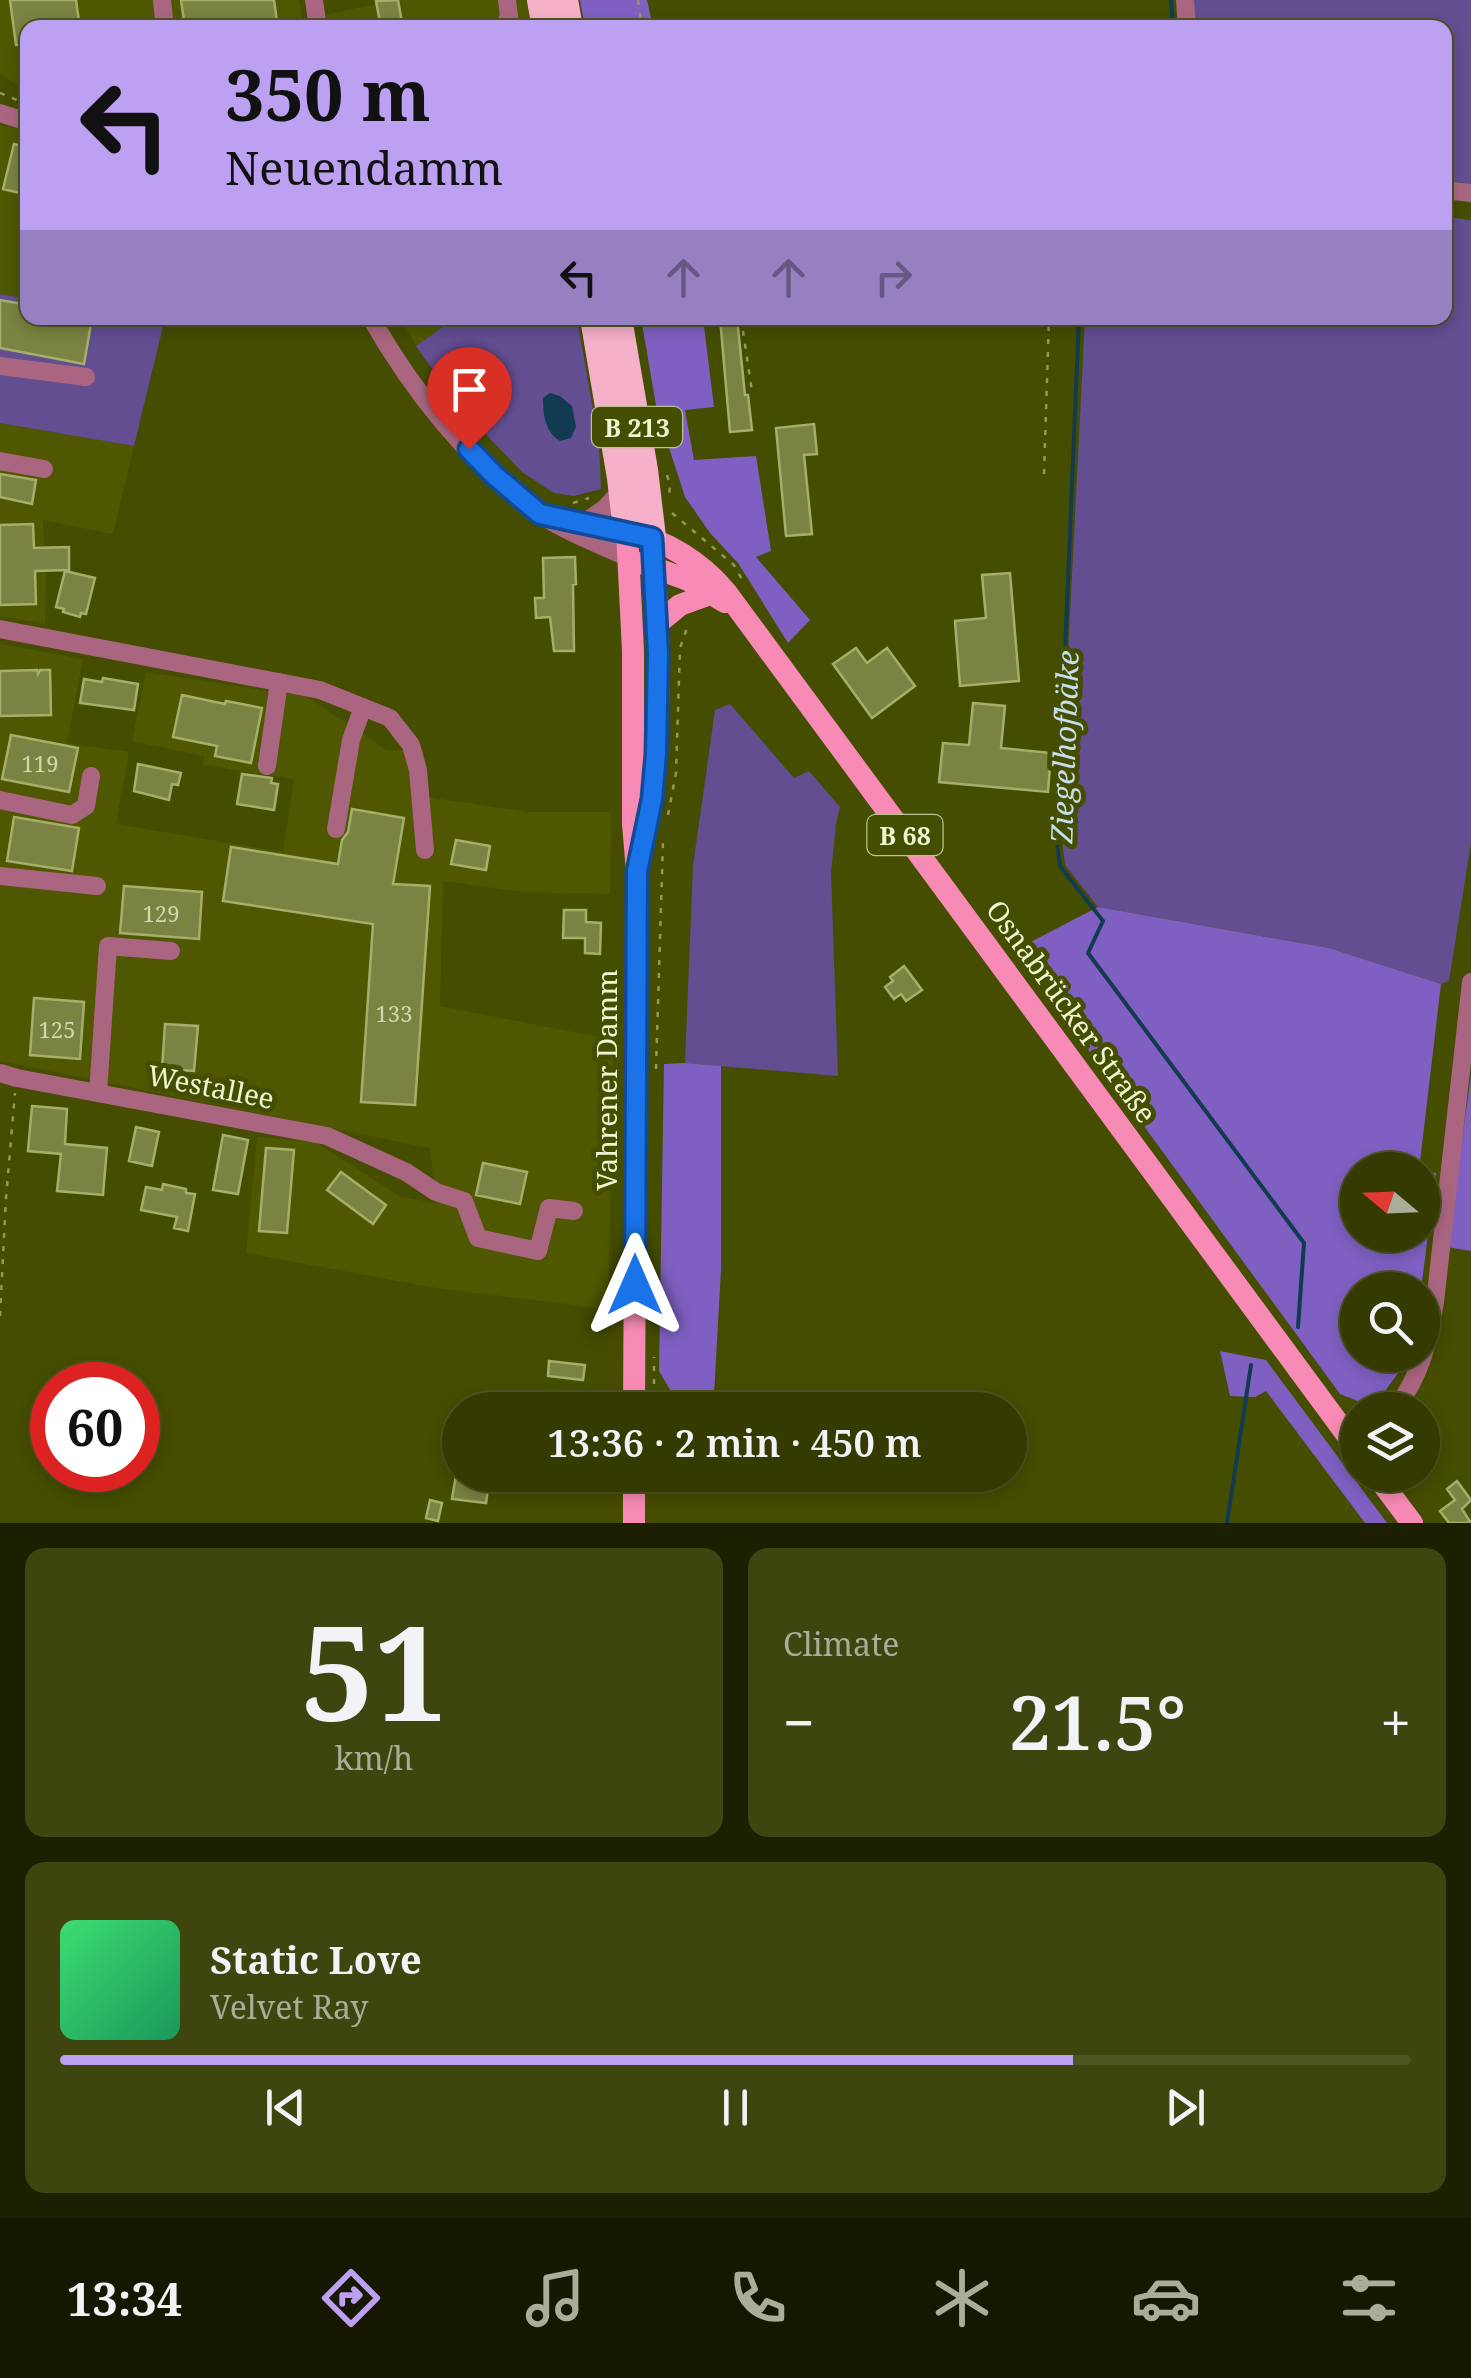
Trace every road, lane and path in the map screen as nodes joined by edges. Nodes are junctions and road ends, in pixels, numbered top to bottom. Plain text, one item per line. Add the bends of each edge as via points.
1 (375, 325) edge
2 (595, 325) edge
3 (619, 325) edge
4 (742, 325) edge
5 (1049, 325) edge
6 (0, 366) edge
7 (86, 377) dead end
8 (752, 391) dead end
9 (0, 461) edge
10 (44, 469) dead end
11 (1044, 474) dead end
12 (622, 490) junction
13 (588, 498) dead end
14 (563, 504) dead end
15 (540, 514) junction
16 (585, 522) junction
17 (636, 542) junction
18 (654, 568) junction
19 (712, 593) junction
20 (680, 605) junction
21 (737, 609) junction
22 (657, 624) junction
23 (0, 630) edge
24 (279, 682) junction
25 (363, 707) junction
26 (267, 766) dead end
27 (91, 776) dead end
28 (0, 800) edge
29 (668, 816) dead end
30 (336, 830) dead end
31 (664, 830) dead end
32 (425, 850) dead end
33 (637, 871) junction
34 (0, 876) edge
35 (97, 886) dead end
36 (171, 951) dead end
37 (1471, 982) edge
38 (8, 1076) edge
39 (654, 1078) dead end
40 (98, 1093) junction
41 (574, 1211) dead end
42 (0, 1316) edge
43 (654, 1356) dead end
44 (634, 1392) edge
45 (654, 1392) edge
46 (1408, 1392) edge
47 (1340, 1424) edge
48 (634, 1492) edge
49 (1389, 1492) edge
50 (634, 1523) edge
51 (1412, 1523) edge

1 - 15 street via 444,423
2 - 12 highway, B 213
3 - 17 highway, B 213 via 644,470
4 - 8 path
5 - 11 path
6 - 7 street
9 - 10 street
12 - 16 street
12 - 17 highway, B 213
13 - 14 path
15 - 16 street
15 - 17 street via 574,535
16 - 17 street
17 - 18 main road, Vahrener Damm / B 213
17 - 21 main road, Osnabrücker Straße / B 68 via 702,566
17 - 33 main road, Vahrener Damm / B 213
18 - 19 main road, Osnabrücker Straße / B 68
18 - 22 main road, Vahrener Damm / B 213
19 - 20 main road
19 - 21 main road, Osnabrücker Straße / B 68
20 - 22 main road
20 - 29 path via 688,622 680,648
21 - 47 main road, Osnabrücker Straße / B 68
22 - 33 main road, Vahrener Damm / B 213 via 656,754
23 - 24 street
24 - 25 street
24 - 26 street
25 - 30 street
25 - 32 street via 390,718 412,746
27 - 28 street via 86,806 72,815
31 - 39 path
33 - 44 main road, Vahrener Damm / B 213
34 - 35 street
36 - 40 street via 108,946
37 - 46 street via 1435,1302 1426,1351
38 - 40 street, Westallee
38 - 42 path
40 - 41 street, Westallee via 327,1136 464,1201 478,1238 538,1251 549,1208
43 - 45 path
48 - 50 main road
49 - 51 main road

